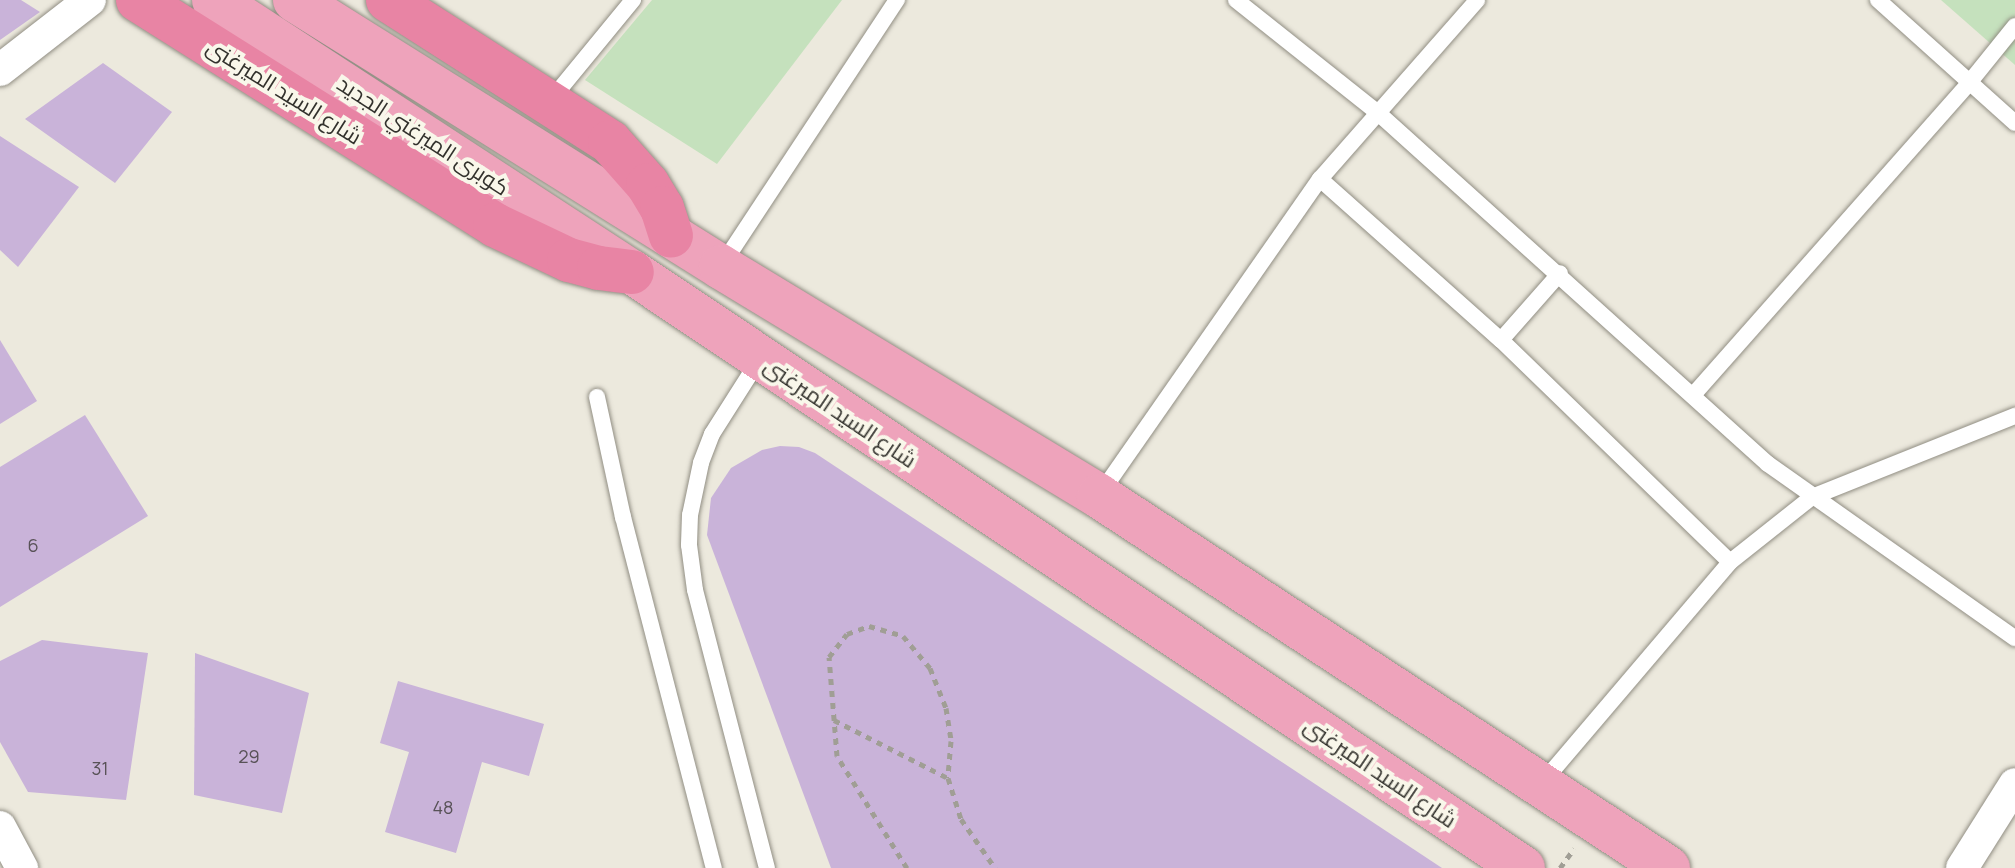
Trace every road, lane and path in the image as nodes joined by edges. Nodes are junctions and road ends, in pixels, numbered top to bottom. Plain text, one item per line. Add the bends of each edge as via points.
1 (90, 0) edge
2 (138, 0) edge
3 (214, 0) edge
4 (295, 0) edge
5 (388, 0) edge
6 (633, 0) edge
7 (897, 0) edge
8 (1236, 0) edge
9 (1477, 0) edge
10 (1878, 0) edge
11 (2015, 26) edge
12 (0, 70) edge
13 (1969, 83) junction
14 (549, 102) junction
15 (1377, 112) junction
16 (2015, 123) edge
17 (1320, 179) junction
18 (671, 236) junction
19 (721, 267) junction
20 (632, 272) junction
21 (1560, 273) junction
22 (690, 311) junction
23 (1501, 340) junction
24 (760, 359) junction
25 (1694, 394) junction
26 (597, 397) dead end
27 (2015, 416) edge
28 (1099, 496) junction
29 (1812, 497) junction
30 (1730, 562) junction
31 (2015, 638) edge
32 (834, 720) junction
33 (948, 778) junction
34 (1542, 783) junction
35 (2015, 784) edge
36 (0, 827) edge
37 (22, 868) edge
38 (714, 868) edge
39 (767, 868) edge
40 (907, 868) edge
41 (995, 868) edge
42 (1523, 868) edge
43 (1668, 868) edge
44 (1962, 868) edge

1 - 12 street
2 - 20 highway, شارع السيد الميرغنى via 495,225 569,260
3 - 20 main road, كوبرى الميرغني الجديد
4 - 18 main road, كوبرى الميرغني الجديد
5 - 14 highway
6 - 14 lane
7 - 19 lane
8 - 15 lane
9 - 15 lane
10 - 13 lane
11 - 13 lane
13 - 16 lane
13 - 25 lane
14 - 18 highway via 610,142 632,164 662,208
15 - 17 lane
15 - 21 lane
17 - 23 lane
17 - 28 lane
18 - 19 main road
19 - 22 main road
19 - 28 main road
20 - 22 main road, شارع السيد الميرغنى
21 - 23 lane
21 - 25 lane
22 - 24 main road, شارع السيد الميرغنى
23 - 30 lane
24 - 39 lane via 712,434 690,515 689,545 695,590
24 - 42 main road, شارع السيد الميرغنى
25 - 29 lane via 1768,464
26 - 38 lane
27 - 29 lane
28 - 34 main road
29 - 30 lane
29 - 31 lane
30 - 34 lane
32 - 33 path
32 - 33 path via 829,657 847,634 869,626 903,636 930,668 946,708 951,741
32 - 40 path via 837,756
33 - 41 path via 961,819
34 - 43 main road
35 - 44 street
36 - 37 street

